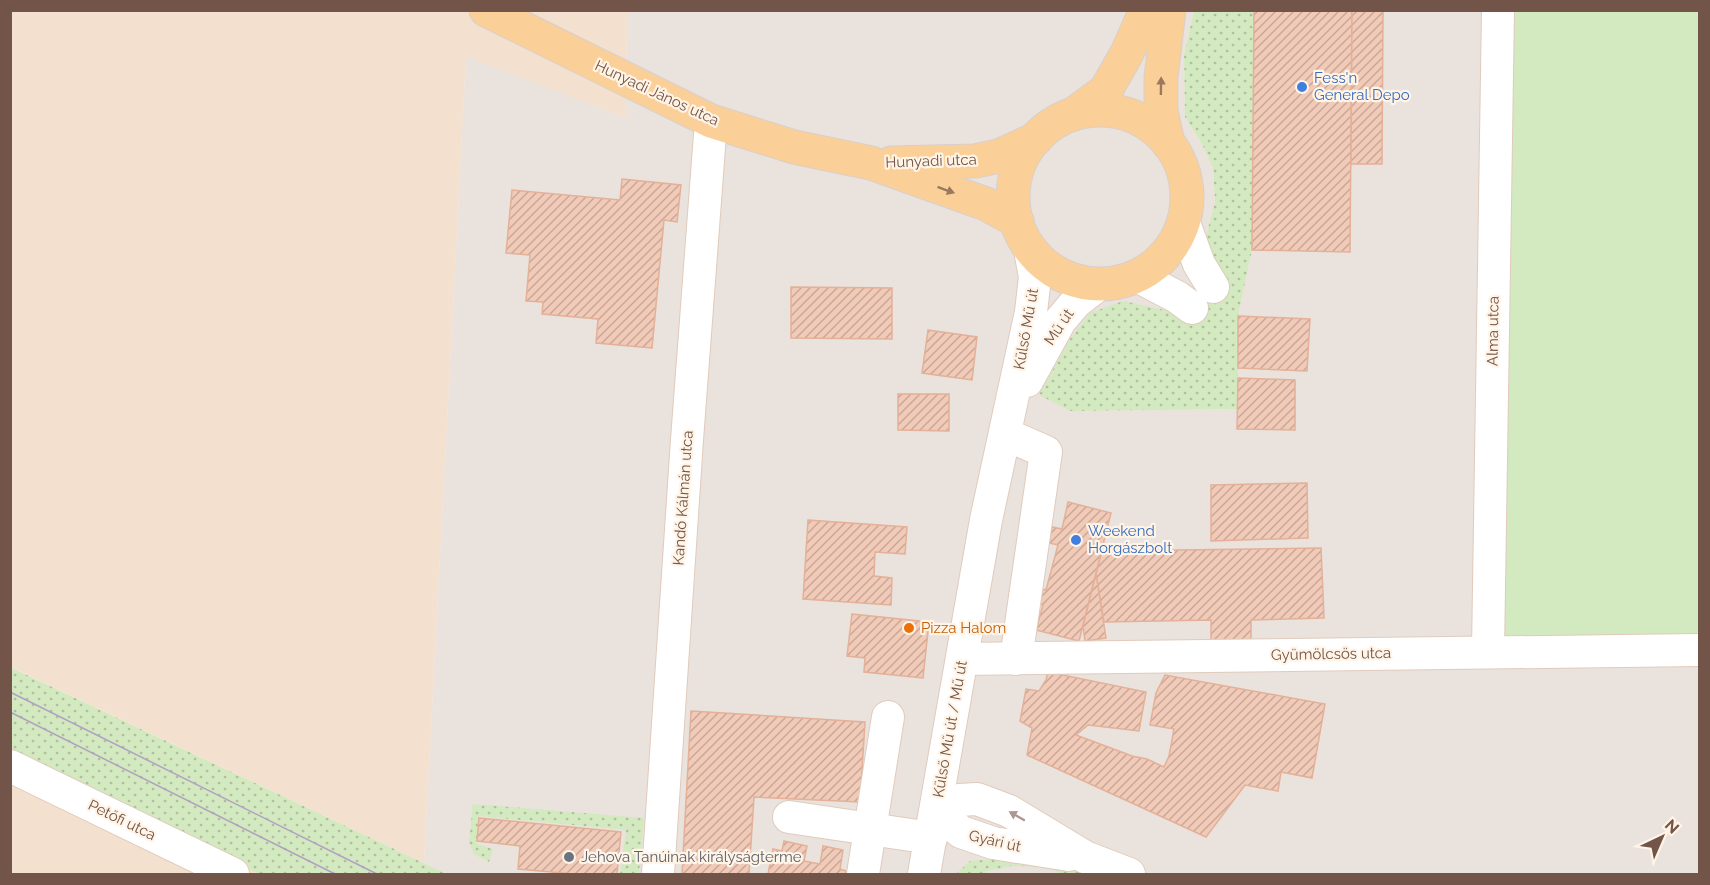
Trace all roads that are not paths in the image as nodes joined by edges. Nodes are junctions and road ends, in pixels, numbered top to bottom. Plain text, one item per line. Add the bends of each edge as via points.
1 (486, 10) edge
2 (1146, 10) edge
3 (1169, 10) edge
4 (1498, 10) edge
5 (1074, 114) junction
6 (711, 121) junction
7 (1036, 139) junction
8 (1168, 143) junction
9 (871, 163) junction
10 (1017, 221) junction
11 (1184, 223) junction
12 (1030, 250) junction
13 (1137, 276) junction
14 (1098, 285) junction
15 (1008, 421) junction
16 (1700, 650) edge
17 (1488, 652) junction
18 (962, 659) junction
19 (1016, 659) junction
20 (888, 717) dead end
21 (10, 766) edge
22 (789, 817) dead end
23 (933, 825) junction
24 (870, 829) junction
25 (233, 874) edge
26 (658, 874) edge
27 (863, 874) edge
28 (924, 874) edge
29 (1129, 874) edge

1 - 6 main road, Hunyadi János utca
2 - 5 main road via 1106,90
8 -> 3 main road via 1161,100
4 - 17 street, Alma utca
5 - 7 main road via 1057,121
5 - 8 main road via 1100,110 1126,114 1150,125
6 - 9 main road, Hunyadi János utca via 794,147
6 - 26 street, Kandó Kálmán utca
7 - 9 main road, Hunyadi utca via 999,156 975,160
7 - 10 main road via 1018,168 1014,189
8 - 11 main road via 1183,168 1188,195
9 -> 10 main road, Hunyadi utca via 987,204
10 - 12 main road
11 - 13 main road via 1171,248 1152,268
11 - 13 street via 1199,264 1202,298 1177,297
12 - 14 main road via 1069,279
12 - 15 street, Külső Mű út via 1034,291
13 - 14 main road
14 - 15 street, Mű út via 1060,321
15 - 18 street, Külső Mű út / Mű út
15 - 19 street via 1046,452
16 - 17 street, Gyümölcsös utca
17 - 19 street, Gyümölcsös utca
18 - 19 street, Gyümölcsös utca
18 - 23 street, Külső Mű út / Mű út
20 - 24 street
21 - 25 street, Petőfi utca
22 - 24 street
23 - 24 street
23 - 28 street, Külső Mű út / Mű út
23 - 29 street, Gyári út via 993,843 1085,857
24 - 27 street

